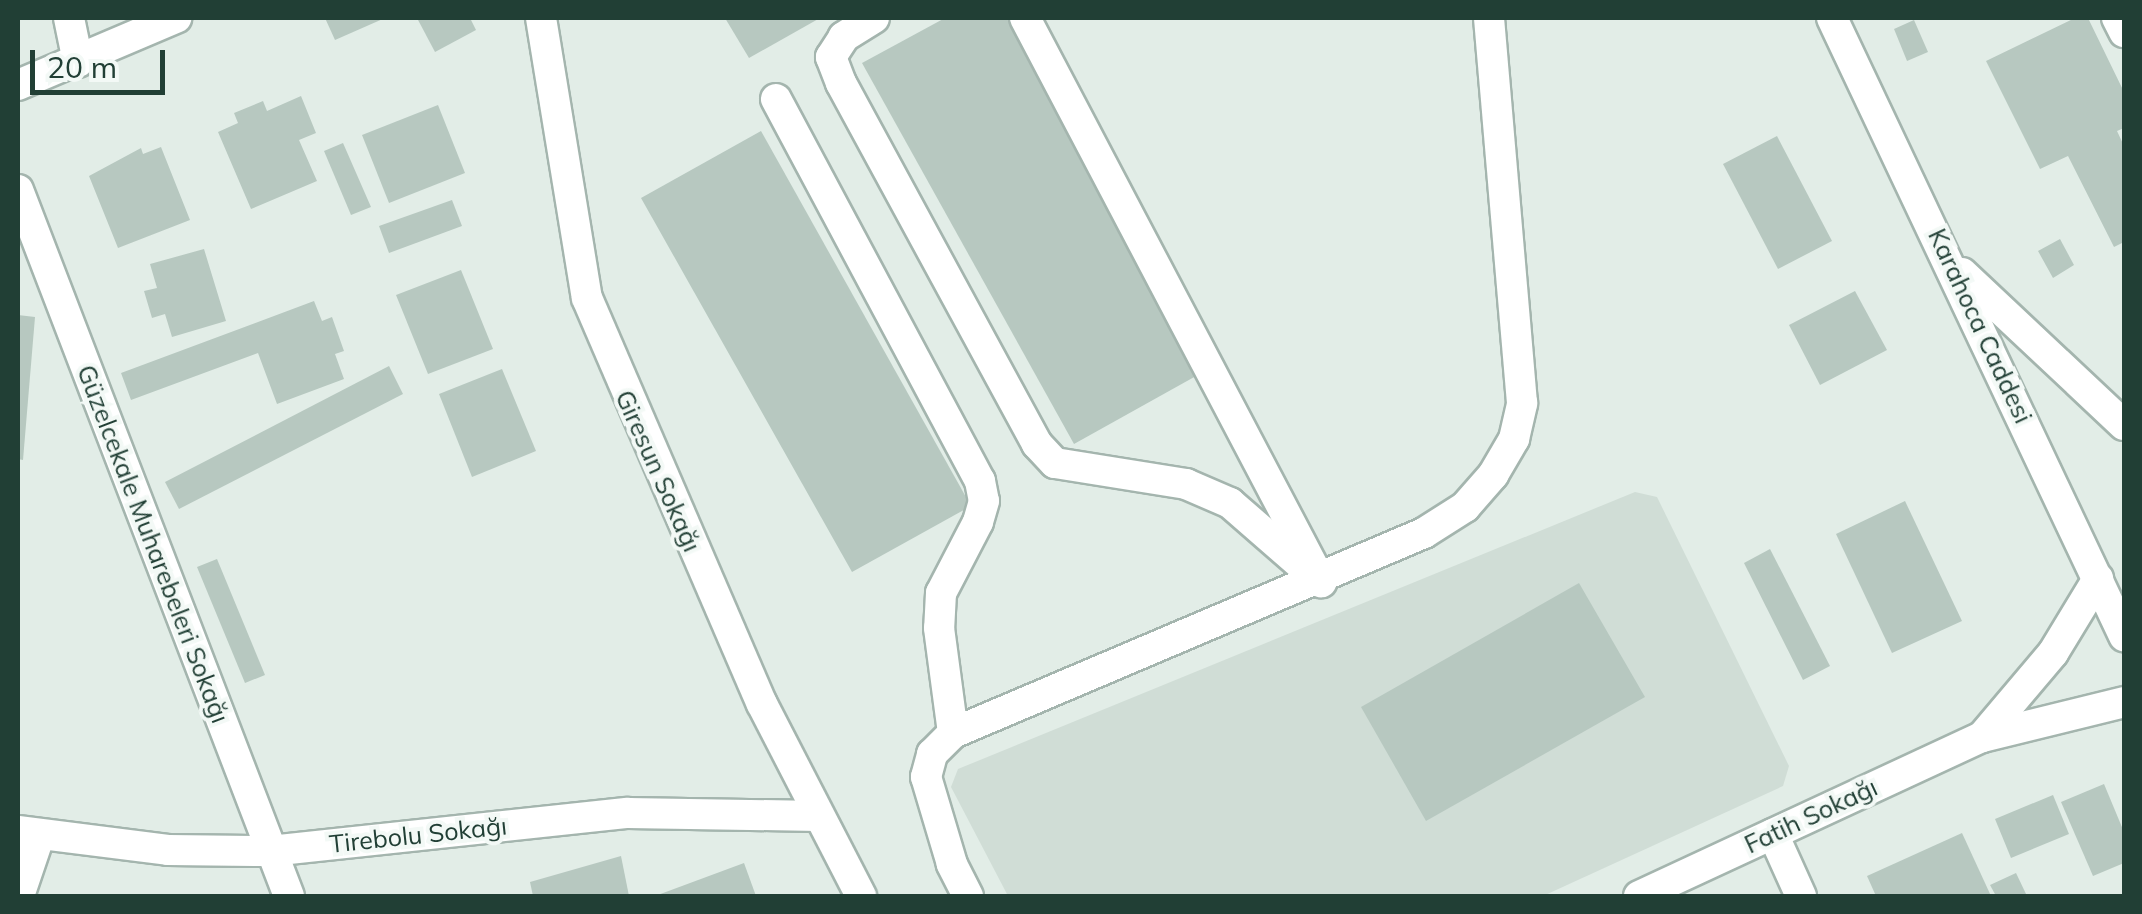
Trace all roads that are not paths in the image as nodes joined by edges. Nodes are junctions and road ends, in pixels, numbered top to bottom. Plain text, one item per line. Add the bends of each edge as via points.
1 (69, 18) edge
2 (176, 18) edge
3 (541, 18) edge
4 (874, 18) edge
5 (1025, 18) edge
6 (1488, 18) edge
7 (1832, 18) edge
8 (2118, 18) edge
9 (2124, 32) edge
10 (78, 62) junction
11 (18, 86) edge
12 (776, 99) dead end
13 (18, 190) edge
14 (1949, 261) junction
15 (2124, 425) edge
16 (2098, 578) junction
17 (1321, 582) junction
18 (2124, 636) edge
19 (2124, 702) edge
20 (953, 733) junction
21 (1982, 736) junction
22 (820, 816) junction
23 (28, 834) edge
24 (1773, 834) junction
25 (270, 851) junction
26 (19, 896) edge
27 (289, 896) edge
28 (861, 896) edge
29 (968, 896) edge
30 (1639, 896) edge
31 (1802, 896) edge

1 - 10 street
2 - 10 street
3 - 22 street, Giresun Sokağı via 587,298 690,544
4 - 17 street via 844,36 832,57 841,83 1037,444 1055,464 1186,484 1230,503
5 - 17 street
6 - 17 street via 1522,403 1514,439 1465,507
7 - 14 street, Karahoca Caddesi
8 - 9 street
10 - 11 street
12 - 20 street via 980,481 978,522 941,592 939,628
13 - 25 street, Güzelcekale Muharebeleri Sokağı
14 - 15 street
14 - 16 street, Karahoca Caddesi
16 - 18 street, Karahoca Caddesi
16 - 21 street, Fatih Sokağı via 2053,653
17 - 20 street
19 - 21 street, Fatih Sokağı
20 - 29 street via 932,754 926,777
21 - 24 street, Fatih Sokağı
22 - 25 street, Tirebolu Sokağı via 628,814
22 - 28 street, Giresun Sokağı
23 - 25 street, Tirebolu Sokağı via 168,850
23 - 26 street
24 - 30 street, Fatih Sokağı
24 - 31 street
25 - 27 street, Güzelcekale Muharebeleri Sokağı

